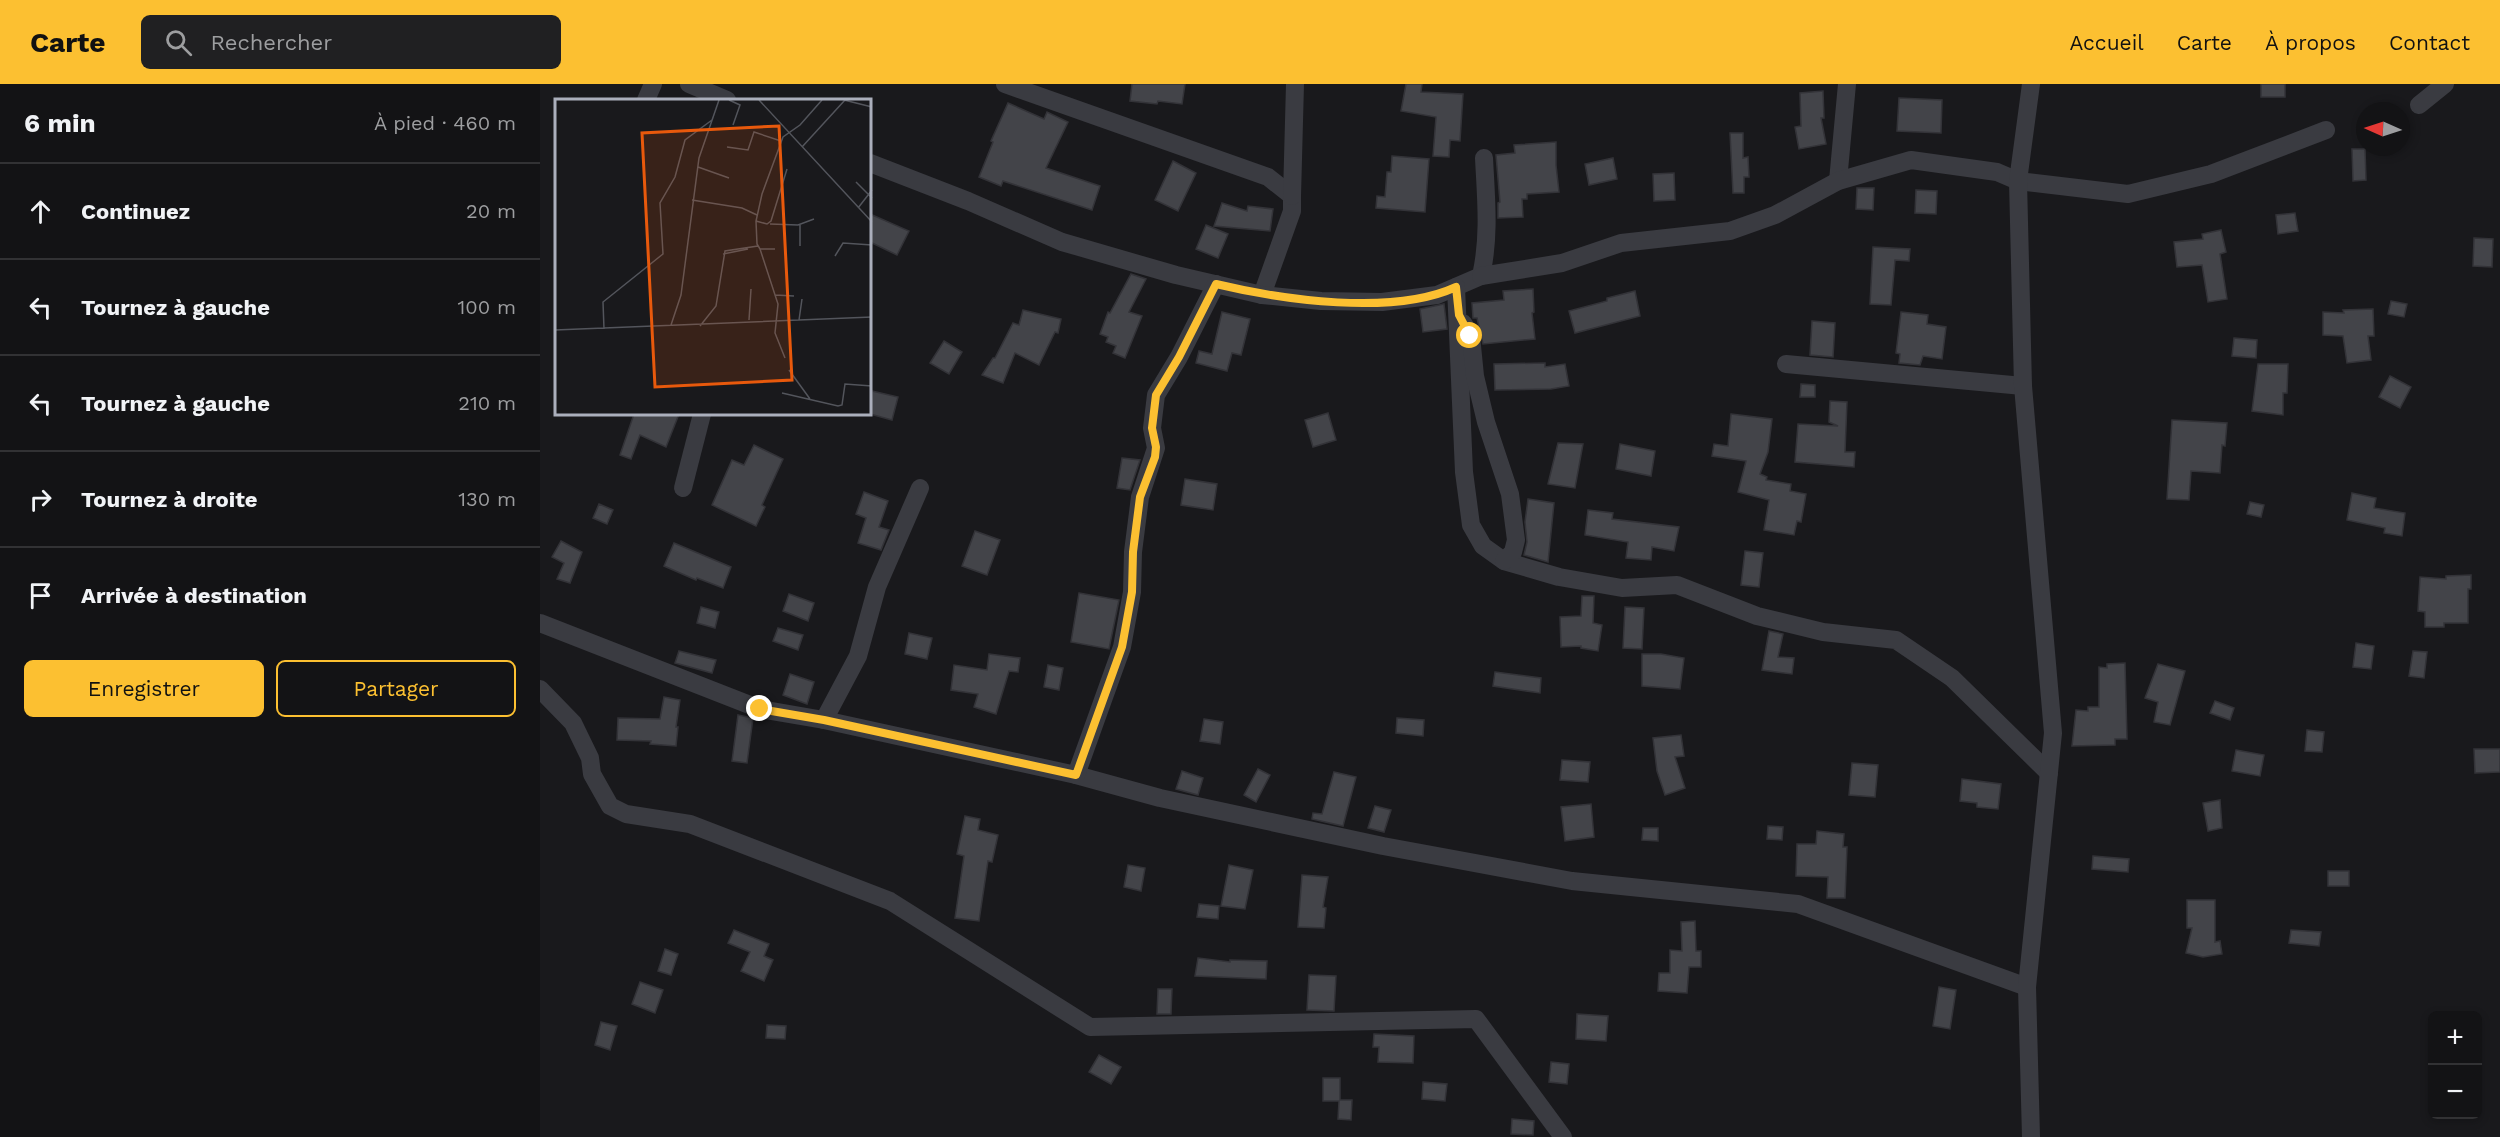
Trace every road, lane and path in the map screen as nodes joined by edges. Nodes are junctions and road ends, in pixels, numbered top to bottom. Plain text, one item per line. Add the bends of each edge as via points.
1 (653, 84) edge
2 (689, 84) edge
3 (1005, 84) edge
4 (1295, 84) edge
5 (1847, 84) edge
6 (2031, 84) edge
7 (2445, 84) edge
8 (646, 99) edge
9 (725, 99) edge
10 (2419, 105) dead end
11 (2326, 130) dead end
12 (1484, 158) dead end
13 (872, 164) edge
14 (1838, 181) junction
15 (2018, 181) junction
16 (1292, 196) junction
17 (1481, 276) junction
18 (1216, 284) junction
19 (1456, 287) junction
20 (1262, 295) junction
21 (1459, 315) junction
22 (1786, 364) dead end
23 (2022, 386) junction
24 (701, 416) edge
25 (683, 488) dead end
26 (920, 488) dead end
27 (1504, 561) junction
28 (540, 623) edge
29 (540, 689) edge
30 (824, 720) junction
31 (2049, 773) junction
32 (1076, 775) junction
33 (2026, 987) junction
34 (1563, 1137) edge
35 (2031, 1137) edge

1 - 8 street
2 - 9 street
3 - 16 street via 1268,177
4 - 16 street
5 - 14 street
6 - 15 street
7 - 10 street
11 - 15 street via 2211,174 2128,194
12 - 17 street via 1487,219
13 - 18 street via 1062,242
14 - 15 street via 1911,160 1997,172
14 - 17 street via 1775,215 1730,231 1621,243 1562,263
15 - 23 street
16 - 20 street via 1292,211
17 - 19 street
18 - 20 street
18 - 32 street via 1156,395 1152,428 1155,457 1140,497 1132,592 1122,647
19 - 20 street via 1437,296 1382,302
19 - 21 street
21 - 27 street via 1470,336 1486,422 1510,494 1516,540 1513,552
21 - 27 street via 1464,472 1471,525 1484,546
22 - 23 street
23 - 31 street via 2053,733
24 - 25 street
26 - 30 street via 877,587 858,656
27 - 31 street via 1559,577 1622,588 1677,585 1757,616 1822,632 1896,640 1952,678
28 - 30 street via 760,709
29 - 34 street via 573,723 590,758 592,774 610,806 626,814 690,824 890,900 1090,1027 1476,1019
30 - 32 street
31 - 33 street
32 - 33 street via 1160,798 1383,846 1572,880 1798,904
33 - 35 street

